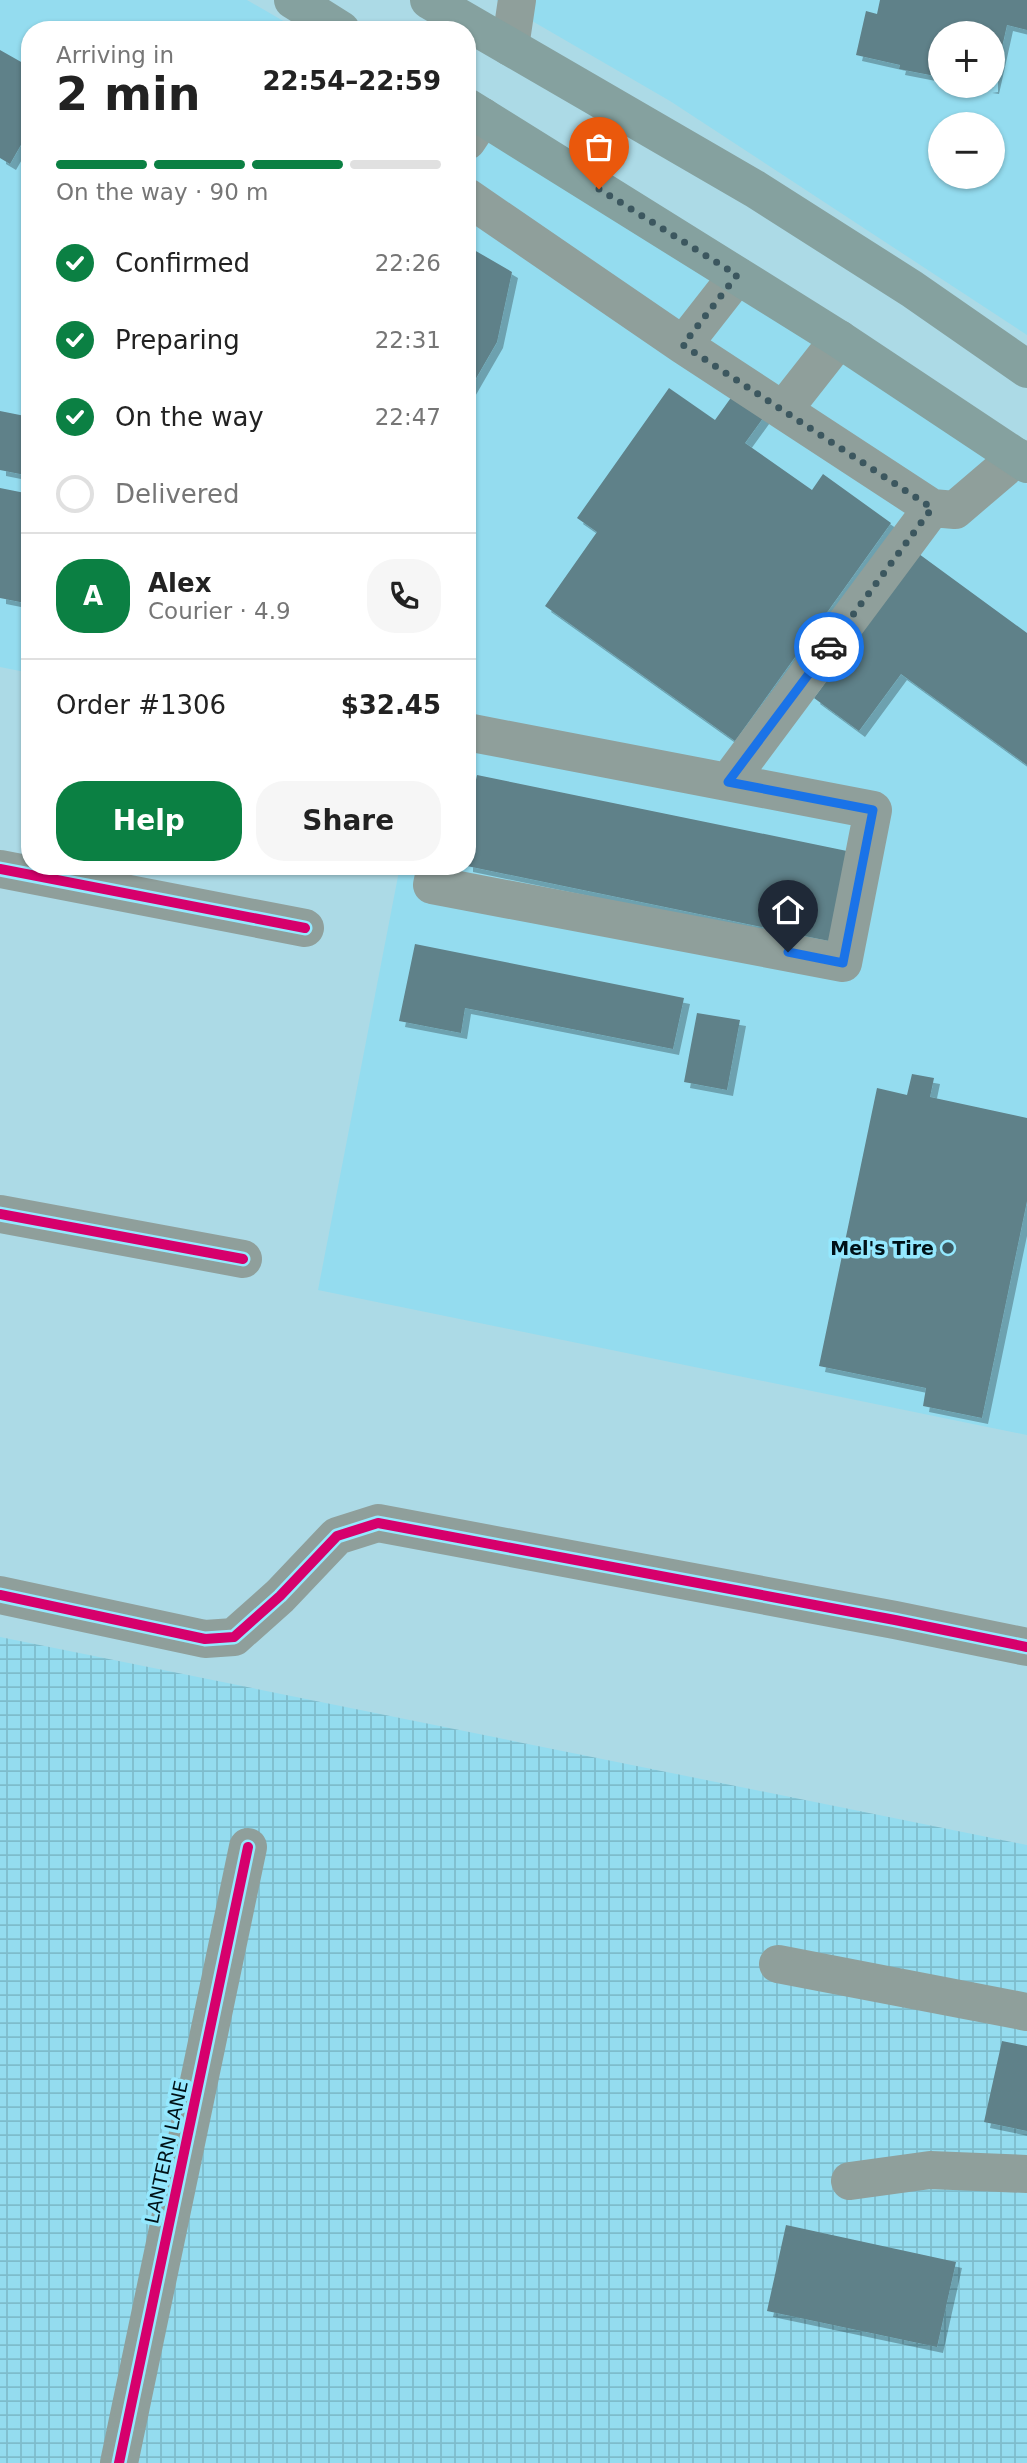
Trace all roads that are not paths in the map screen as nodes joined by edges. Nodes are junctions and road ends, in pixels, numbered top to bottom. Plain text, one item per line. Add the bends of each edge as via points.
1 (292, 0) edge
2 (429, 0) edge
3 (517, 0) edge
4 (326, 21) edge
5 (465, 21) edge
6 (476, 27) edge
7 (510, 47) junction
8 (476, 124) edge
9 (476, 203) edge
10 (737, 275) junction
11 (839, 339) junction
12 (683, 345) junction
13 (1027, 369) edge
14 (784, 409) junction
15 (1022, 460) edge
16 (932, 508) junction
17 (476, 734) edge
18 (728, 782) junction
19 (0, 869) edge
20 (21, 873) edge
21 (31, 875) edge
22 (434, 875) edge
23 (305, 928) dead end
24 (0, 1214) edge
25 (243, 1259) dead end
26 (0, 1595) edge
27 (1027, 1647) edge
28 (248, 1847) dead end
29 (778, 1964) dead end
30 (1027, 2012) edge
31 (1027, 2174) edge
32 (850, 2182) dead end
33 (119, 2463) edge

1 - 4 main road
2 - 5 main road
3 - 7 street
6 - 7 main road
7 - 13 main road via 755,189
8 - 10 main road
9 - 12 street
10 - 11 main road
10 - 12 street
11 - 14 street
11 - 15 main road
12 - 14 street
14 - 16 street
15 - 16 street via 954,510
16 - 18 street
17 - 18 street
18 - 22 street via 873,810 843,963 432,885
19 - 20 street
21 - 23 street
24 - 25 street
26 - 27 street via 205,1639 234,1637 337,1536 378,1523
28 - 33 street, LANTERN LANE
29 - 30 street
31 - 32 street via 930,2170

